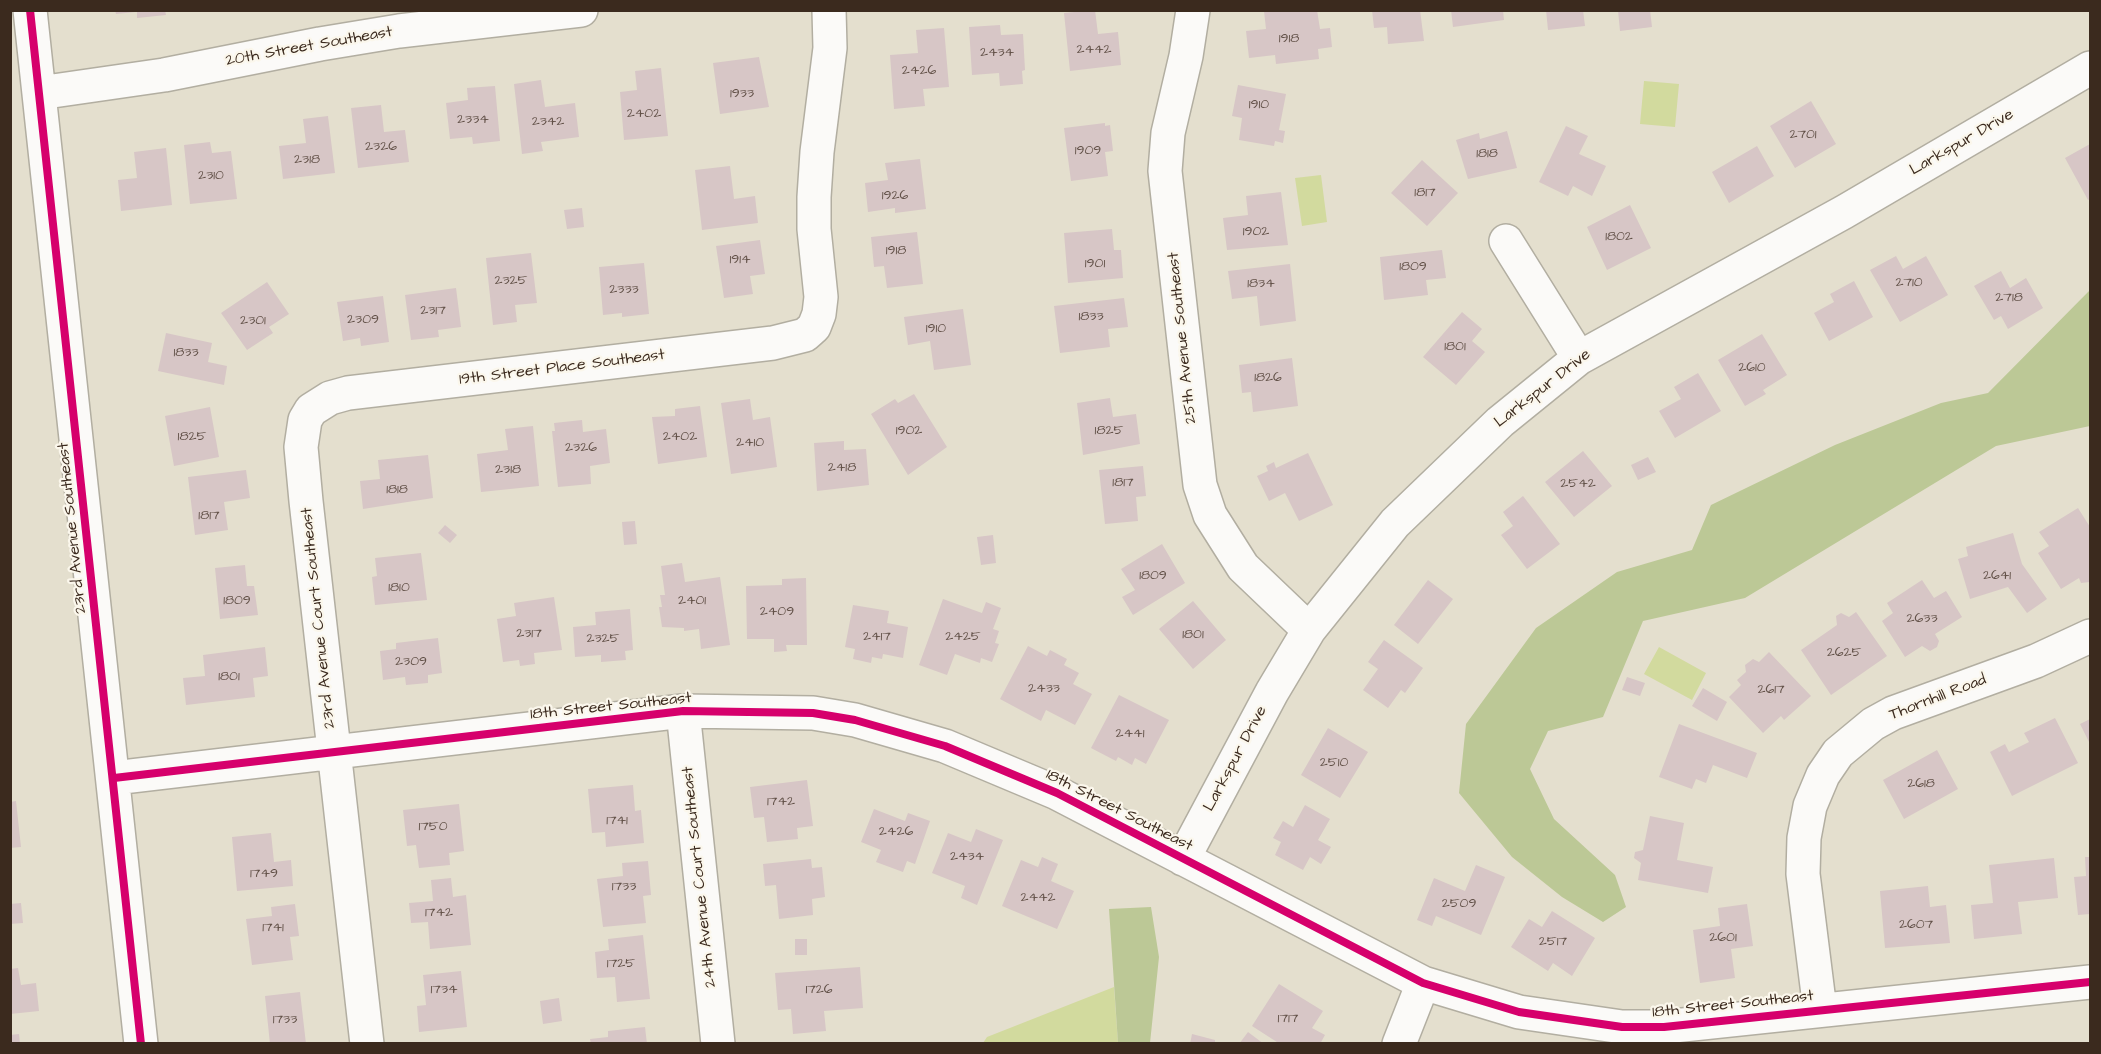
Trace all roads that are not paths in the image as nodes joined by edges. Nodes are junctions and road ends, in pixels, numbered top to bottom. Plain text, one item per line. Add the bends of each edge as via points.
1 (30, 10) edge
2 (581, 10) edge
3 (829, 10) edge
4 (1193, 10) edge
5 (2091, 68) edge
6 (39, 93) junction
7 (1506, 241) dead end
8 (1579, 358) junction
9 (311, 410) joint
10 (1308, 630) junction
11 (2091, 636) edge
12 (683, 711) junction
13 (334, 752) junction
14 (114, 778) junction
15 (1183, 859) junction
16 (1424, 982) junction
17 (2091, 982) edge
18 (1820, 1010) junction
19 (141, 1044) edge
20 (367, 1044) edge
21 (718, 1044) edge
22 (1399, 1044) edge

1 - 6 street, 23rd Avenue Southeast
2 - 6 street, 20th Street Southeast via 399,31 164,75
3 - 9 street, 19th Street Place Southeast via 830,48 814,198 821,297 814,327 794,340 773,343 348,393
4 - 10 street, 25th Avenue Southeast via 1172,111 1165,171 1200,485 1210,515 1243,567
5 - 8 street, Larkspur Drive via 1844,212
6 - 14 street, 23rd Avenue Southeast
7 - 8 street
8 - 10 street, Larkspur Drive via 1500,422 1395,523
9 - 13 street, 23rd Avenue Court Southeast via 304,420 301,447
10 - 15 street, Larkspur Drive
11 - 18 street, Thornhill Road via 2036,661 1893,713 1838,753 1810,806 1804,838 1803,874
12 - 13 street, 18th Street Southeast
12 - 15 street, 18th Street Southeast via 813,713 855,720 945,746 1057,793
12 - 21 street, 24th Avenue Court Southeast
13 - 14 street, 18th Street Southeast
13 - 20 street, 23rd Avenue Court Southeast
14 - 19 street, 23rd Avenue Southeast
15 - 16 street, 18th Street Southeast
16 - 18 street, 18th Street Southeast via 1519,1012 1622,1027 1733,1022
16 - 22 street
17 - 18 street, 18th Street Southeast

